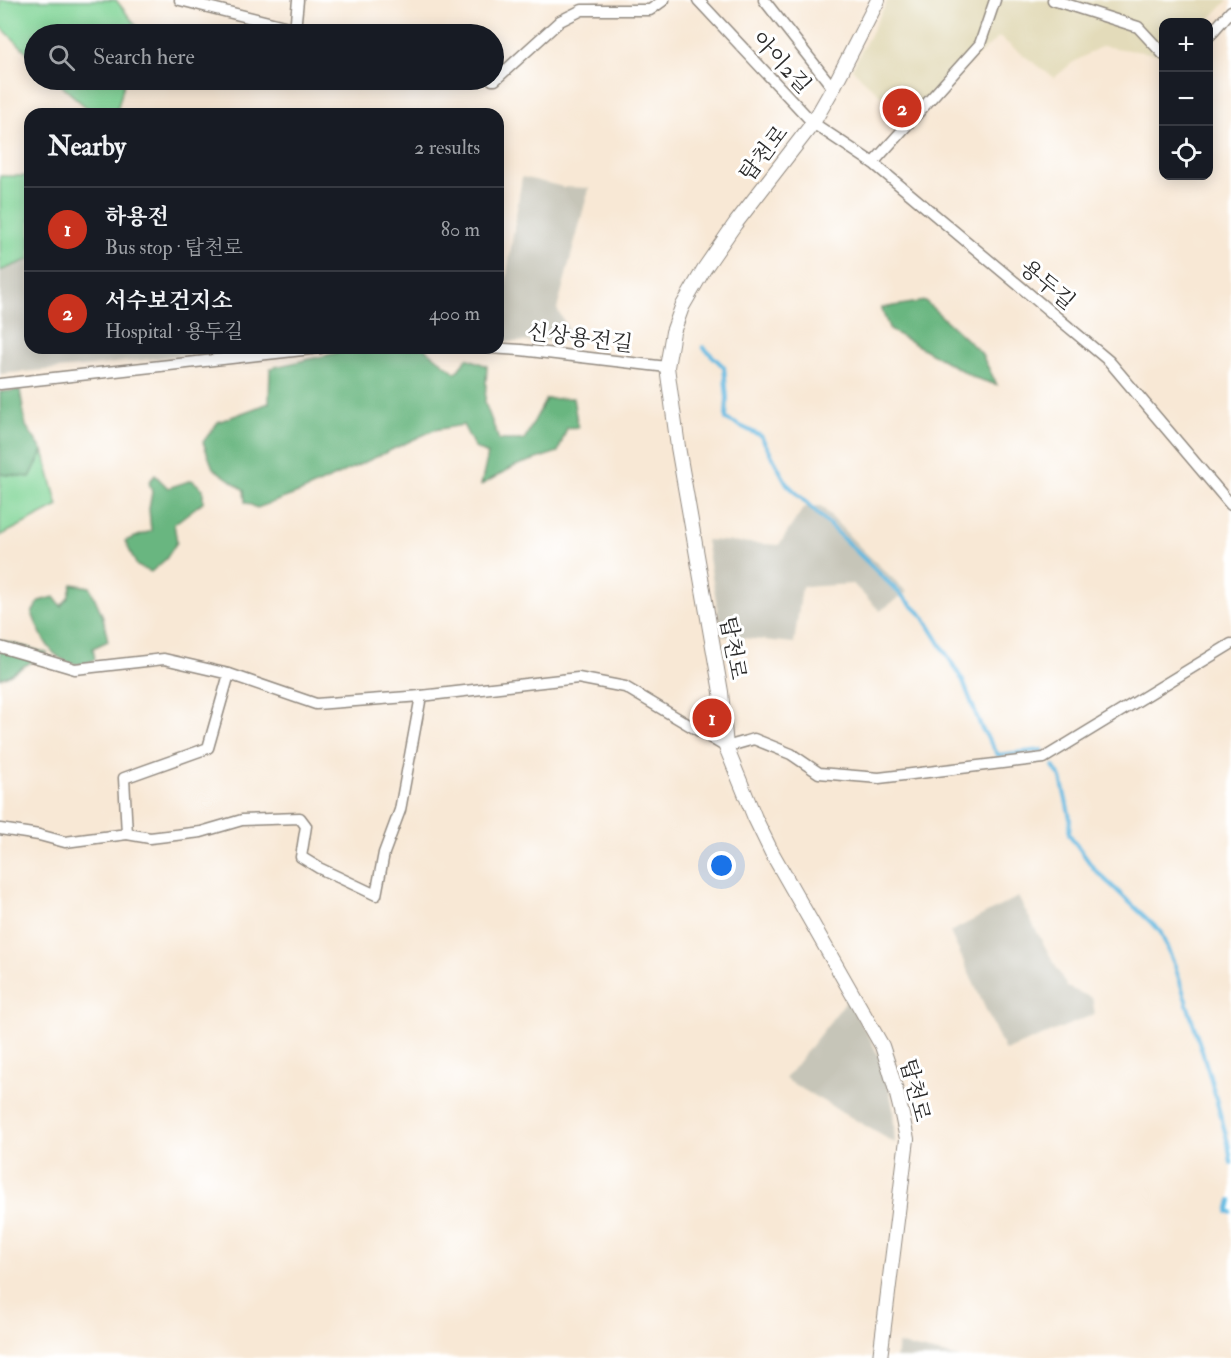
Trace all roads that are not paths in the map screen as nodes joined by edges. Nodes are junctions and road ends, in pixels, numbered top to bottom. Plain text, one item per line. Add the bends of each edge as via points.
1 (180, 0) edge
2 (298, 0) edge
3 (664, 0) edge
4 (698, 0) edge
5 (764, 0) edge
6 (878, 0) edge
7 (995, 0) edge
8 (1053, 0) edge
9 (1231, 11) edge
10 (272, 24) edge
11 (296, 24) edge
12 (1213, 33) edge
13 (1159, 50) edge
14 (504, 72) edge
15 (833, 88) junction
16 (813, 123) junction
17 (873, 163) junction
18 (504, 349) edge
19 (268, 354) edge
20 (667, 367) junction
21 (0, 384) edge
22 (1231, 505) edge
23 (1231, 644) edge
24 (0, 648) edge
25 (230, 674) junction
26 (421, 696) junction
27 (726, 747) junction
28 (0, 830) edge
29 (127, 834) junction
30 (880, 1358) edge

1 - 10 street
2 - 11 street
3 - 14 street via 650,10 582,10 560,21
4 - 16 street, 아이2길
5 - 15 street
6 - 15 main road, 탑천로
7 - 17 street via 980,44
8 - 13 street via 1138,27
9 - 12 street
15 - 16 main road, 탑천로
16 - 17 street, 용두길
16 - 20 main road, 탑천로 via 704,269 682,307
17 - 22 street, 용두길 via 1108,361
18 - 20 street, 신상용전길
19 - 21 street
20 - 27 main road, 탑천로 via 721,692
23 - 27 street via 1044,758 879,778 819,773 791,754 754,739
24 - 25 street via 75,669 164,659
25 - 26 street via 316,704
25 - 29 street via 208,748 124,778
26 - 27 street via 578,678 625,687
26 - 29 street via 400,810 384,853 376,896 301,857 306,826 300,818 242,820 201,832 150,838
27 - 30 main road, 탑천로 via 772,853 860,1004 893,1076 907,1139
28 - 29 street via 65,842

